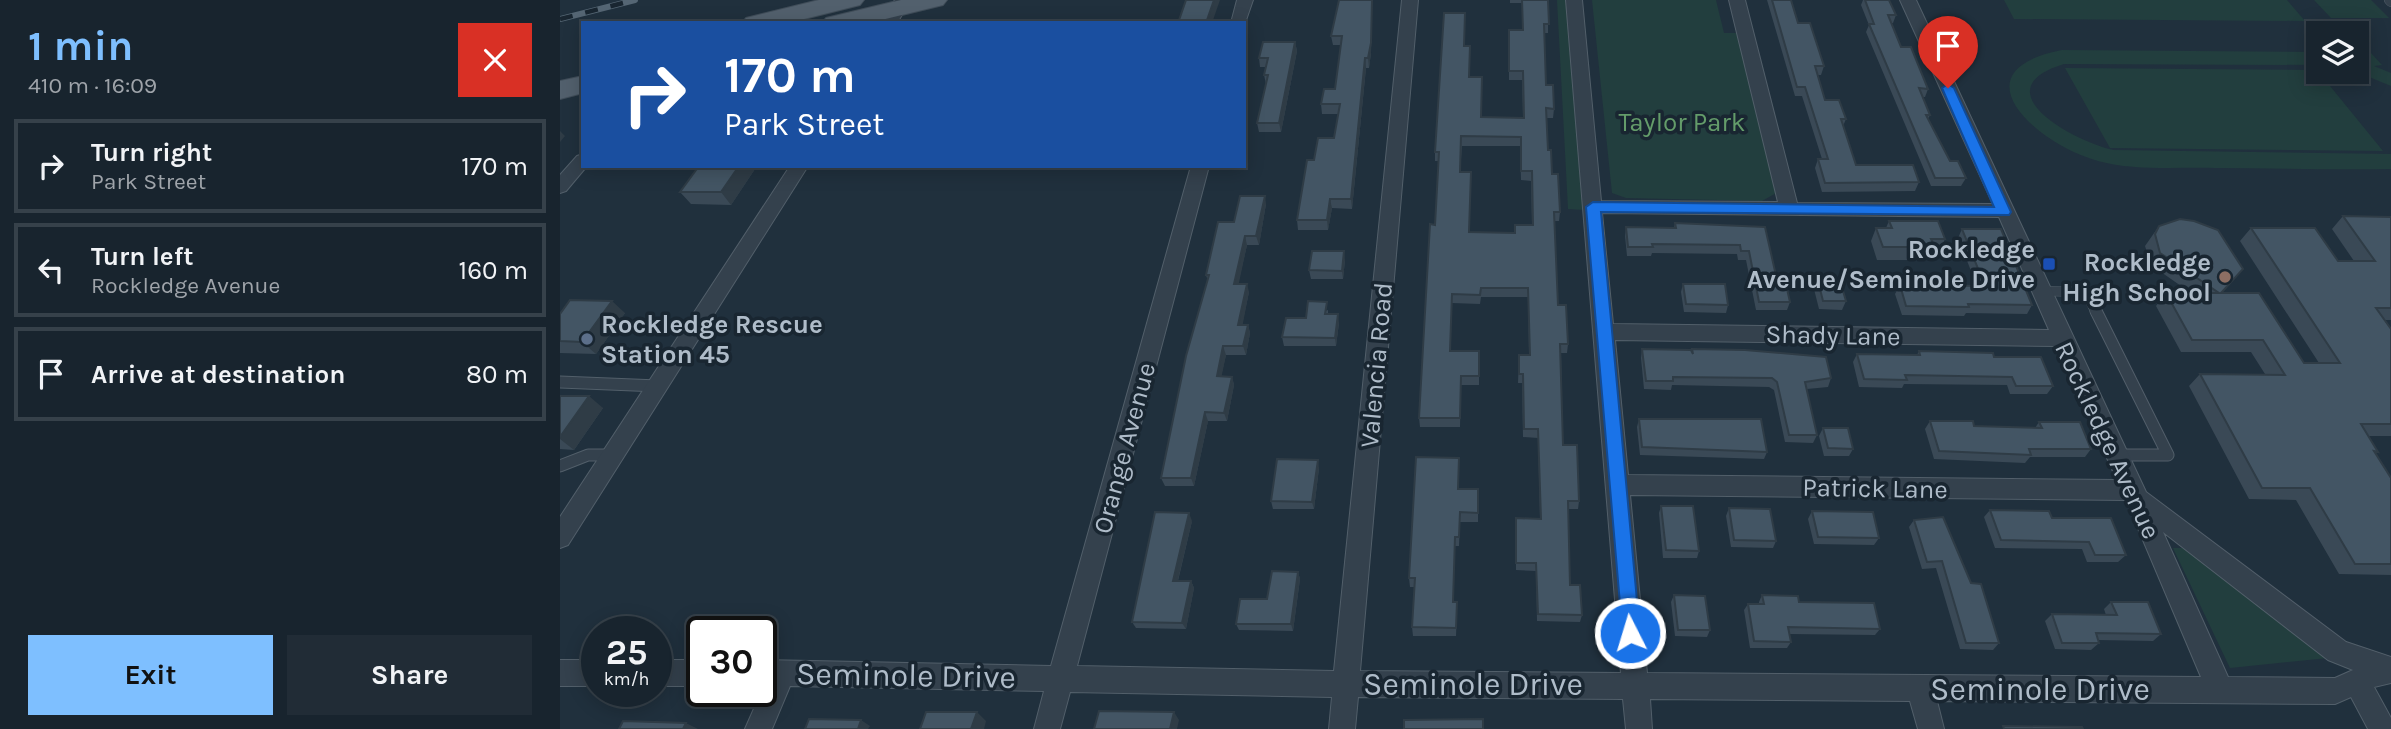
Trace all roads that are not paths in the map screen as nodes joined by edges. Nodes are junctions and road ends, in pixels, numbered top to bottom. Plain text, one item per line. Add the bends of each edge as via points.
1 (852, 0) edge
2 (934, 0) edge
3 (1245, 0) edge
4 (1410, 0) edge
5 (1574, 0) edge
6 (1737, 0) edge
7 (1908, 0) edge
8 (896, 10) edge
9 (763, 21) edge
10 (844, 21) edge
11 (1240, 21) edge
12 (581, 64) edge
13 (560, 69) edge
14 (581, 85) edge
15 (560, 90) edge
16 (581, 162) edge
17 (798, 168) edge
18 (1199, 168) edge
19 (560, 187) edge
20 (1593, 207) junction
21 (1790, 209) junction
22 (2004, 212) junction
23 (2040, 291) junction
24 (1605, 332) junction
25 (2061, 338) junction
26 (560, 382) edge
27 (658, 386) junction
28 (613, 455) junction
29 (2117, 456) junction
30 (560, 466) edge
31 (1616, 485) junction
32 (2135, 494) junction
33 (560, 537) edge
34 (2387, 670) edge
35 (560, 673) edge
36 (581, 673) edge
37 (777, 673) edge
38 (1061, 678) junction
39 (2357, 681) junction
40 (1346, 684) junction
41 (1635, 684) junction
42 (1920, 688) junction
43 (2220, 690) junction
44 (764, 707) edge
45 (758, 729) edge
46 (1047, 729) edge
47 (1342, 729) edge
48 (1639, 729) edge
49 (1931, 729) edge
50 (2382, 729) edge

1 - 9 main road
2 - 8 main road
3 - 11 street
4 - 40 street, Valencia Road
5 - 20 street
6 - 21 street
7 - 22 street, Rockledge Avenue
8 - 10 main road
12 - 13 main road
14 - 15 main road
16 - 19 street
17 - 27 street
18 - 38 street, Orange Avenue
20 - 21 street
20 - 24 street
21 - 22 street
22 - 23 street, Rockledge Avenue
23 - 25 street, Rockledge Avenue
23 - 29 lane via 2086,292 2168,455
24 - 25 street, Shady Lane
24 - 31 street
25 - 29 street, Rockledge Avenue
26 - 27 lane
27 - 28 street
28 - 30 lane via 588,454
28 - 33 street
29 - 32 street, Rockledge Avenue
31 - 32 street, Patrick Lane
31 - 41 street
32 - 34 street via 2337,651
32 - 43 street, Rockledge Avenue
34 - 39 street, Seminole Drive
35 - 36 street
37 - 38 street, Seminole Drive
38 - 40 street, Seminole Drive
38 - 46 street, Orange Avenue
39 - 43 street, Seminole Drive via 2335,691
39 - 50 street
40 - 41 street, Seminole Drive
40 - 47 street, Valencia Road
41 - 42 street, Seminole Drive
41 - 48 street
42 - 43 street, Seminole Drive
42 - 49 street
44 - 45 street

